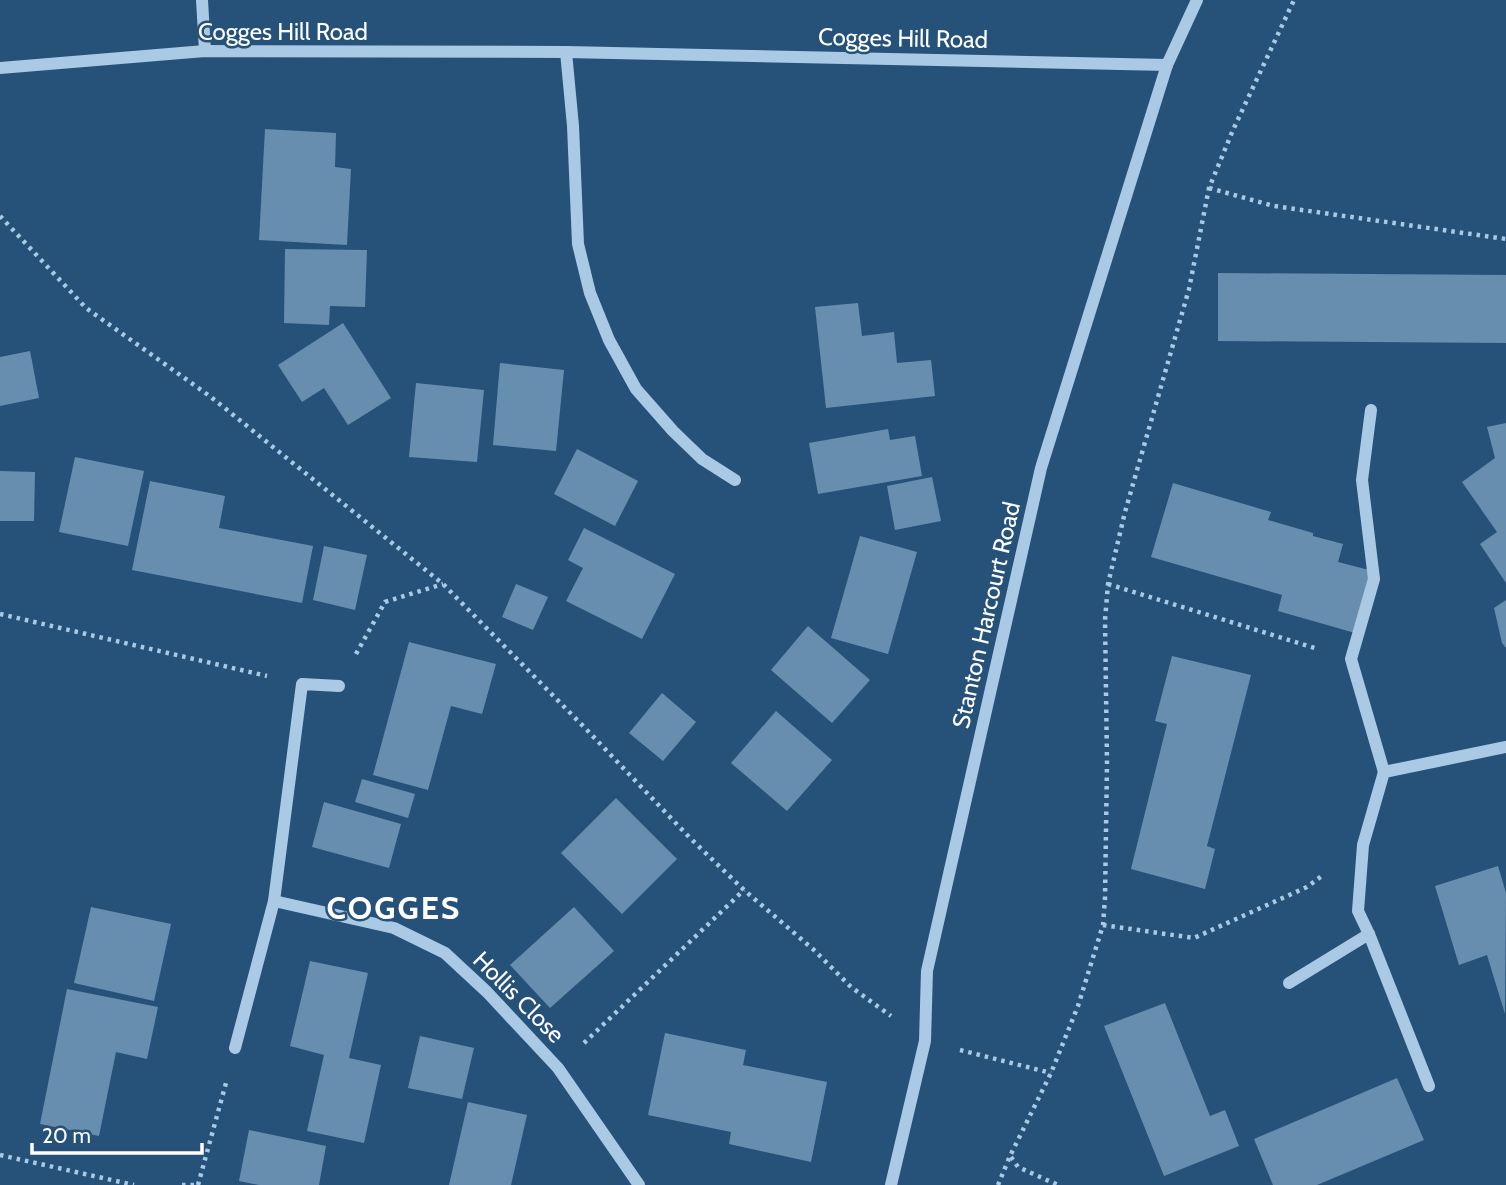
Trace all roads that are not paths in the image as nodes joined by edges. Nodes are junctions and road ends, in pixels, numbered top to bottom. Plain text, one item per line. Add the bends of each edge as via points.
1 (202, 0) edge
2 (1197, 0) edge
3 (205, 51) junction
4 (566, 52) junction
5 (1167, 65) junction
6 (0, 68) edge
7 (1371, 410) dead end
8 (735, 480) dead end
9 (339, 686) road end
10 (1506, 747) edge
11 (1384, 772) junction
12 (274, 901) junction
13 (1369, 934) junction
14 (1289, 983) dead end
15 (235, 1048) road end
16 (1429, 1086) dead end
17 (639, 1185) edge
18 (891, 1185) edge

1 - 3 street
2 - 5 street
3 - 4 street, Cogges Hill Road
3 - 6 street, Cogges Hill Road
4 - 5 street, Cogges Hill Road
4 - 8 street via 578,244 590,293 636,390 702,458
5 - 18 street, Stanton Harcourt Road via 1041,468 927,971 925,1041
7 - 11 street via 1362,480 1374,579 1351,659
9 - 12 street via 302,684
10 - 11 street
11 - 13 street via 1363,845 1358,911
12 - 15 street
12 - 17 street, Hollis Close via 394,928 444,953 558,1068
13 - 14 street
13 - 16 street

